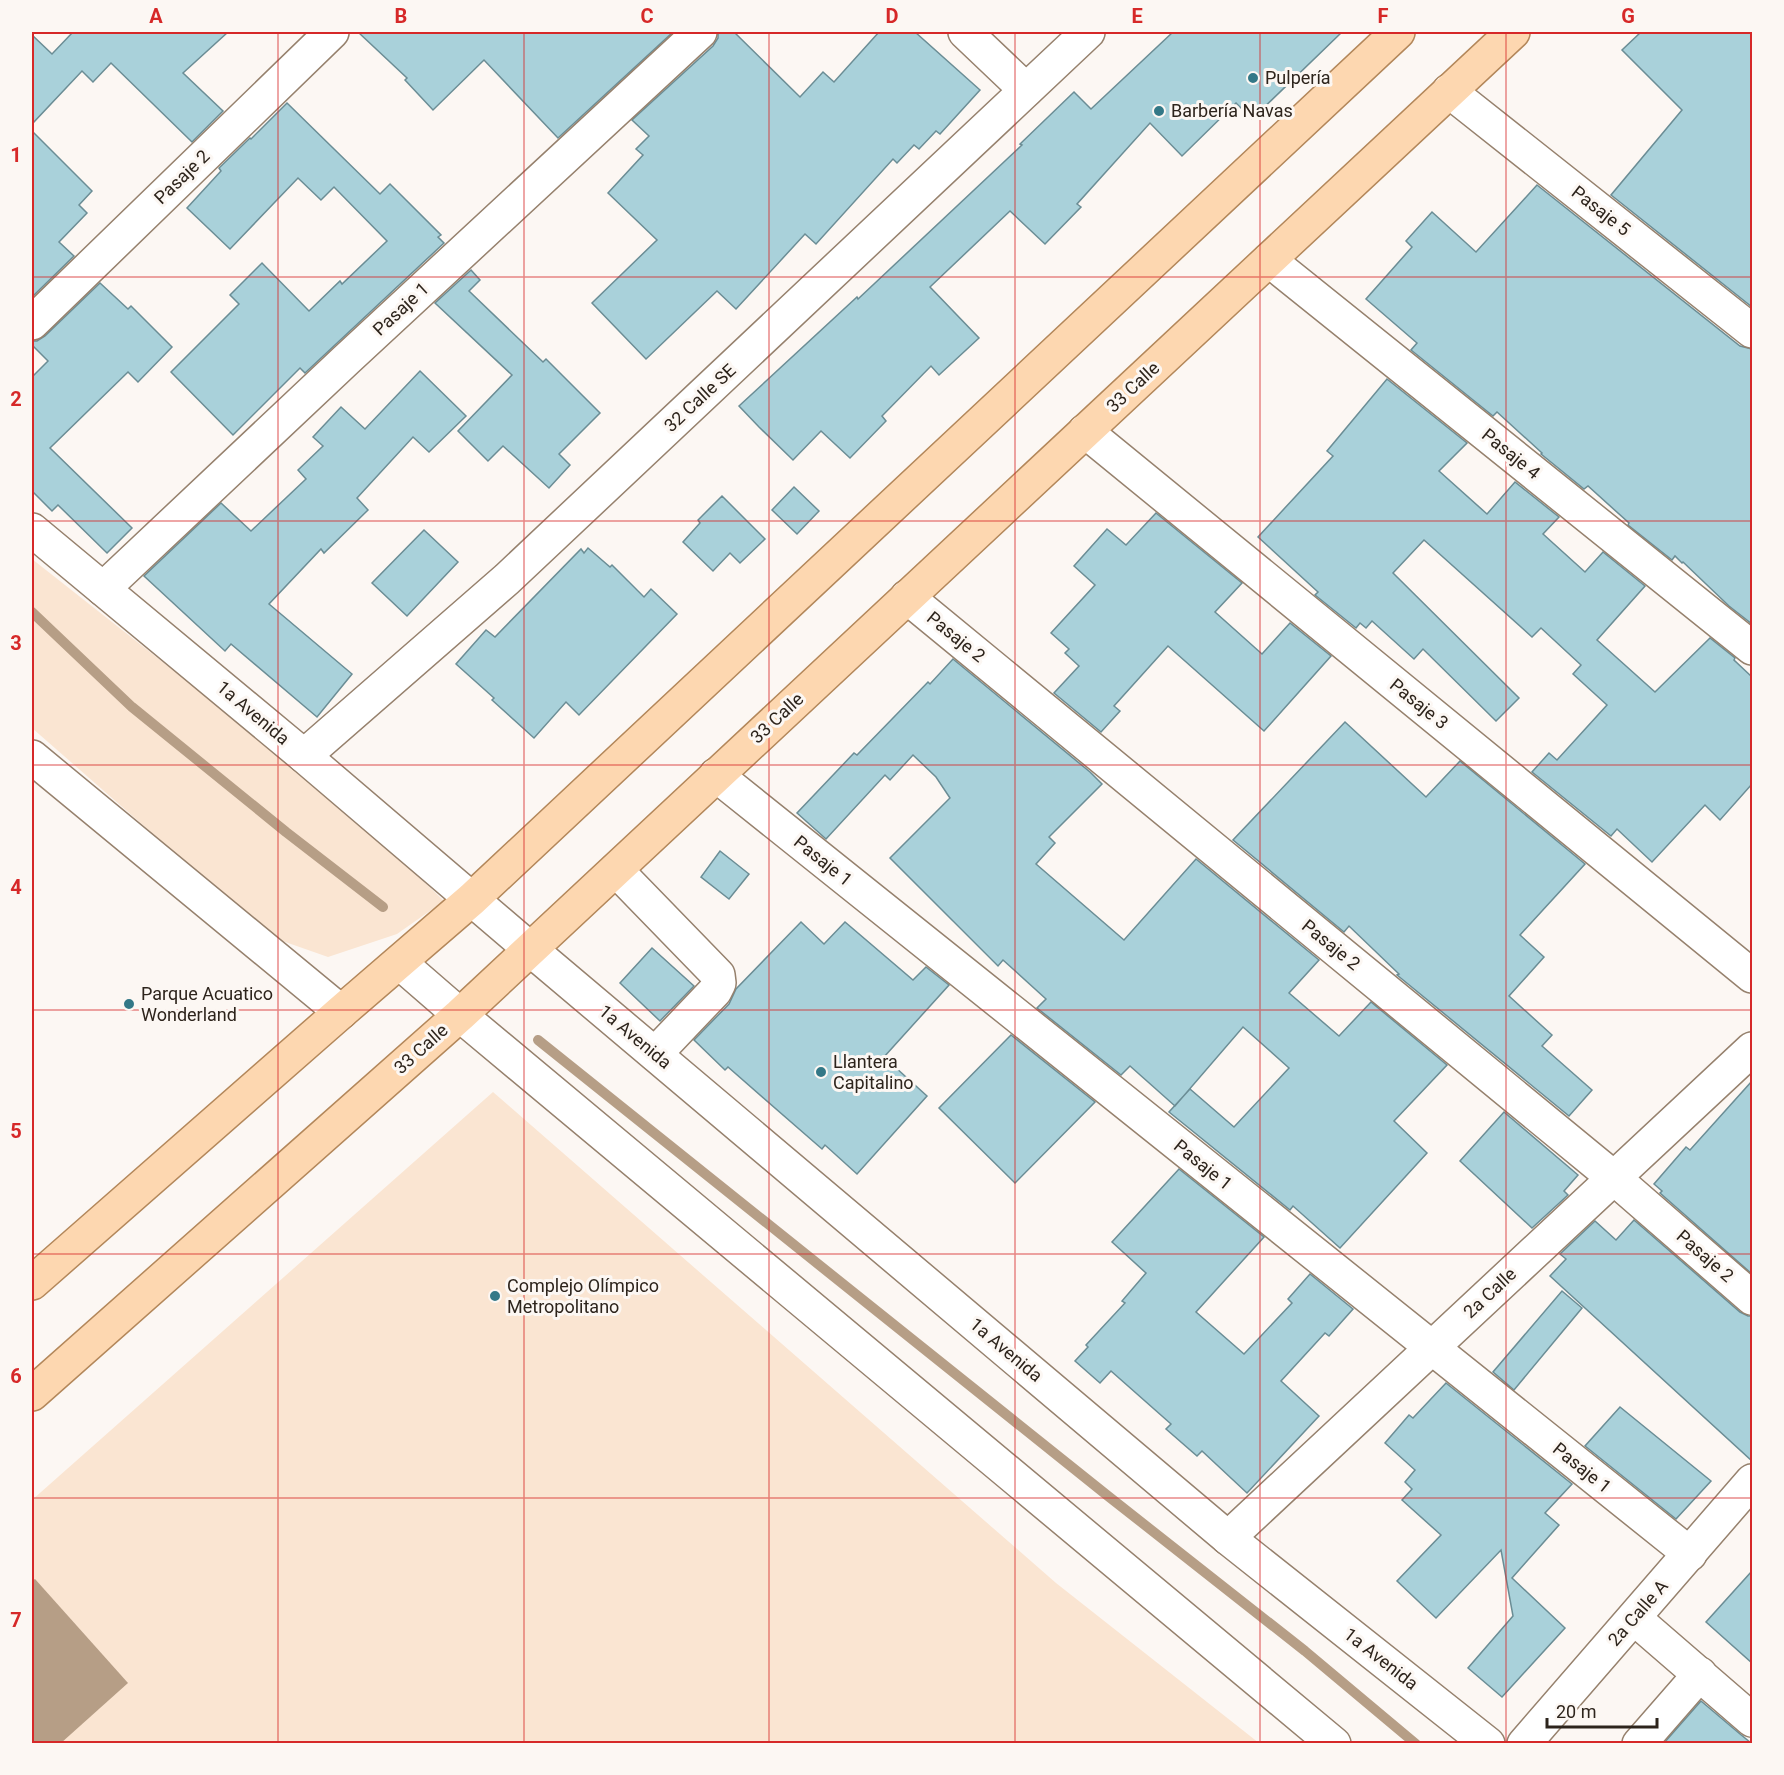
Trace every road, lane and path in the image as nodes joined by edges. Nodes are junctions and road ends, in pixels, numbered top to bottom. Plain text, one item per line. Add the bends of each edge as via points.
1 (332, 32) edge
2 (700, 32) edge
3 (965, 32) edge
4 (1088, 32) edge
5 (1398, 32) edge
6 (1513, 32) edge
7 (1026, 90) junction
8 (1449, 91) junction
9 (1269, 260) junction
10 (32, 323) edge
11 (1752, 331) edge
12 (1085, 431) junction
13 (32, 530) edge
14 (103, 589) junction
15 (907, 597) junction
16 (1752, 648) edge
17 (304, 756) junction
18 (32, 758) edge
19 (716, 775) junction
20 (616, 870) junction
21 (472, 899) junction
22 (531, 949) junction
23 (400, 963) junction
24 (1752, 976) edge
25 (341, 1012) junction
26 (460, 1015) junction
27 (1752, 1049) edge
28 (655, 1054) junction
29 (1614, 1178) junction
30 (32, 1284) edge
31 (1752, 1298) edge
32 (1432, 1347) junction
33 (32, 1394) edge
34 (1747, 1497) edge
35 (1228, 1538) junction
36 (1690, 1554) junction
37 (1634, 1618) junction
38 (1700, 1674) junction
39 (1752, 1720) edge
40 (1318, 1738) edge
41 (1488, 1743) edge
42 (1524, 1743) edge
43 (1639, 1743) edge

1 - 10 street, Pasaje 2
2 - 14 street, Pasaje 1
3 - 7 street
4 - 7 street, 32 Calle SE
5 - 21 main road
6 - 8 main road, 33 Calle
7 - 17 street, 32 Calle SE via 507,579
8 - 9 main road, 33 Calle
8 - 11 street, Pasaje 5
9 - 12 main road, 33 Calle
9 - 16 street, Pasaje 4
12 - 15 main road, 33 Calle
12 - 24 street, Pasaje 3
13 - 14 street, 1a Avenida
14 - 17 street, 1a Avenida
15 - 19 main road, 33 Calle
15 - 29 street, Pasaje 2
17 - 21 street, 1a Avenida
18 - 25 street
19 - 20 main road, 33 Calle
19 - 32 street, Pasaje 1
20 - 22 main road, 33 Calle
20 - 28 street via 718,975 715,991
21 - 22 street, 1a Avenida
21 - 23 main road
22 - 26 main road, 33 Calle
22 - 28 street, 1a Avenida
23 - 25 main road
23 - 26 street
25 - 30 main road
26 - 33 main road, 33 Calle
26 - 40 street
27 - 29 street, 2a Calle
28 - 35 street, 1a Avenida
29 - 31 street, Pasaje 2
29 - 32 street, 2a Calle
32 - 35 street, 2a Calle
32 - 36 street, Pasaje 1
34 - 36 street, 2a Calle A
35 - 41 street, 1a Avenida
36 - 37 street, 2a Calle A
37 - 38 street
37 - 42 street, 2a Calle A
38 - 39 street
38 - 43 street

